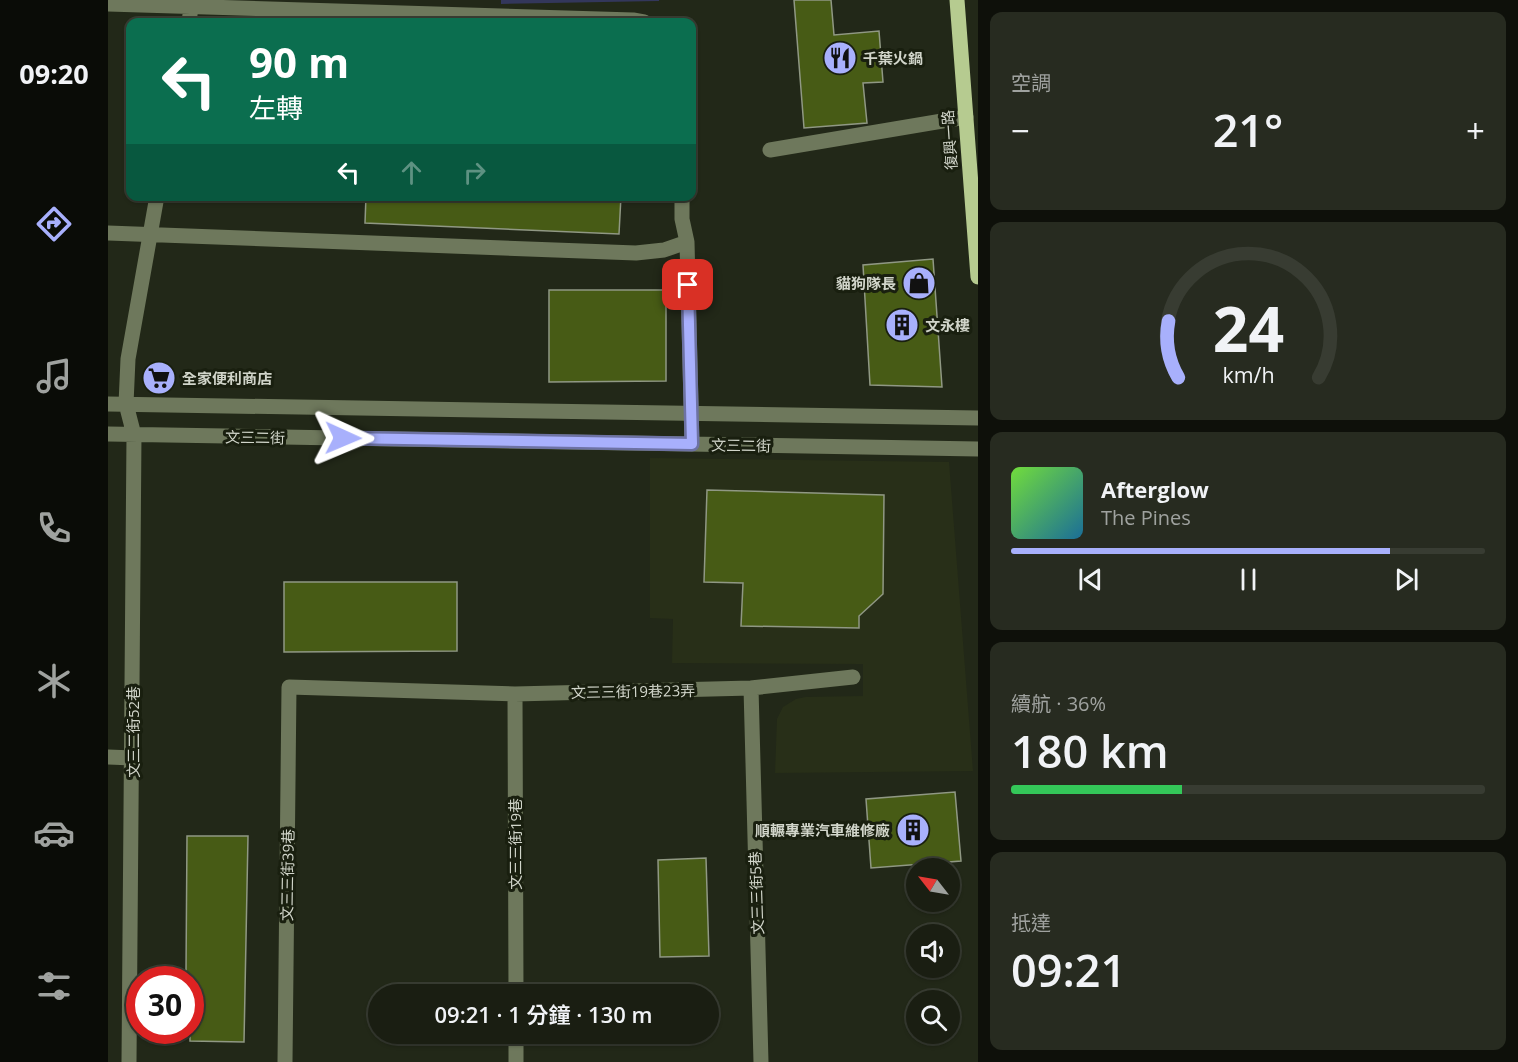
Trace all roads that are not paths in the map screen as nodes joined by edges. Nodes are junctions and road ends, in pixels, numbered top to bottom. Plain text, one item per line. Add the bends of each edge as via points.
1 (957, 0) edge
2 (192, 3) edge
3 (108, 4) edge
4 (190, 18) edge
5 (581, 18) edge
6 (966, 117) junction
7 (770, 150) dead end
8 (156, 201) edge
9 (682, 201) edge
10 (108, 233) edge
11 (151, 234) junction
12 (687, 242) junction
13 (978, 277) edge
14 (108, 404) edge
15 (126, 404) junction
16 (691, 413) junction
17 (978, 418) edge
18 (108, 434) edge
19 (134, 435) junction
20 (692, 444) junction
21 (978, 449) edge
22 (853, 677) dead end
23 (289, 687) joint
24 (751, 688) junction
25 (515, 694) junction
26 (108, 757) edge
27 (133, 758) junction
28 (516, 984) edge
29 (516, 1044) edge
30 (129, 1062) edge
31 (285, 1062) edge
32 (516, 1062) edge
33 (760, 1062) edge

1 - 6 main road, 復興一路
2 - 3 street
2 - 4 street
2 - 5 street
6 - 7 street
6 - 13 main road, 復興一路
8 - 11 street, 文三二街52巷
9 - 12 street
10 - 11 street
11 - 12 street via 636,253
11 - 15 street, 文三二街52巷 via 128,359
12 - 16 street
14 - 15 street, 文三二街
15 - 16 street, 文三二街
15 - 19 street, 文三二街52巷
16 - 17 street, 文三二街
16 - 20 street
18 - 19 street, 文三二街
19 - 20 street, 文三二街
19 - 27 street, 文三二街52巷
20 - 21 street, 文三二街
22 - 24 street, 文三三街19巷23弄
23 - 25 street, 文三三街19巷23弄
23 - 31 street, 文三三街39巷
24 - 25 street, 文三三街19巷23弄
24 - 33 street, 文三三街5巷
25 - 28 street, 文三三街19巷
26 - 27 street
27 - 30 street, 文三二街52巷
29 - 32 street

